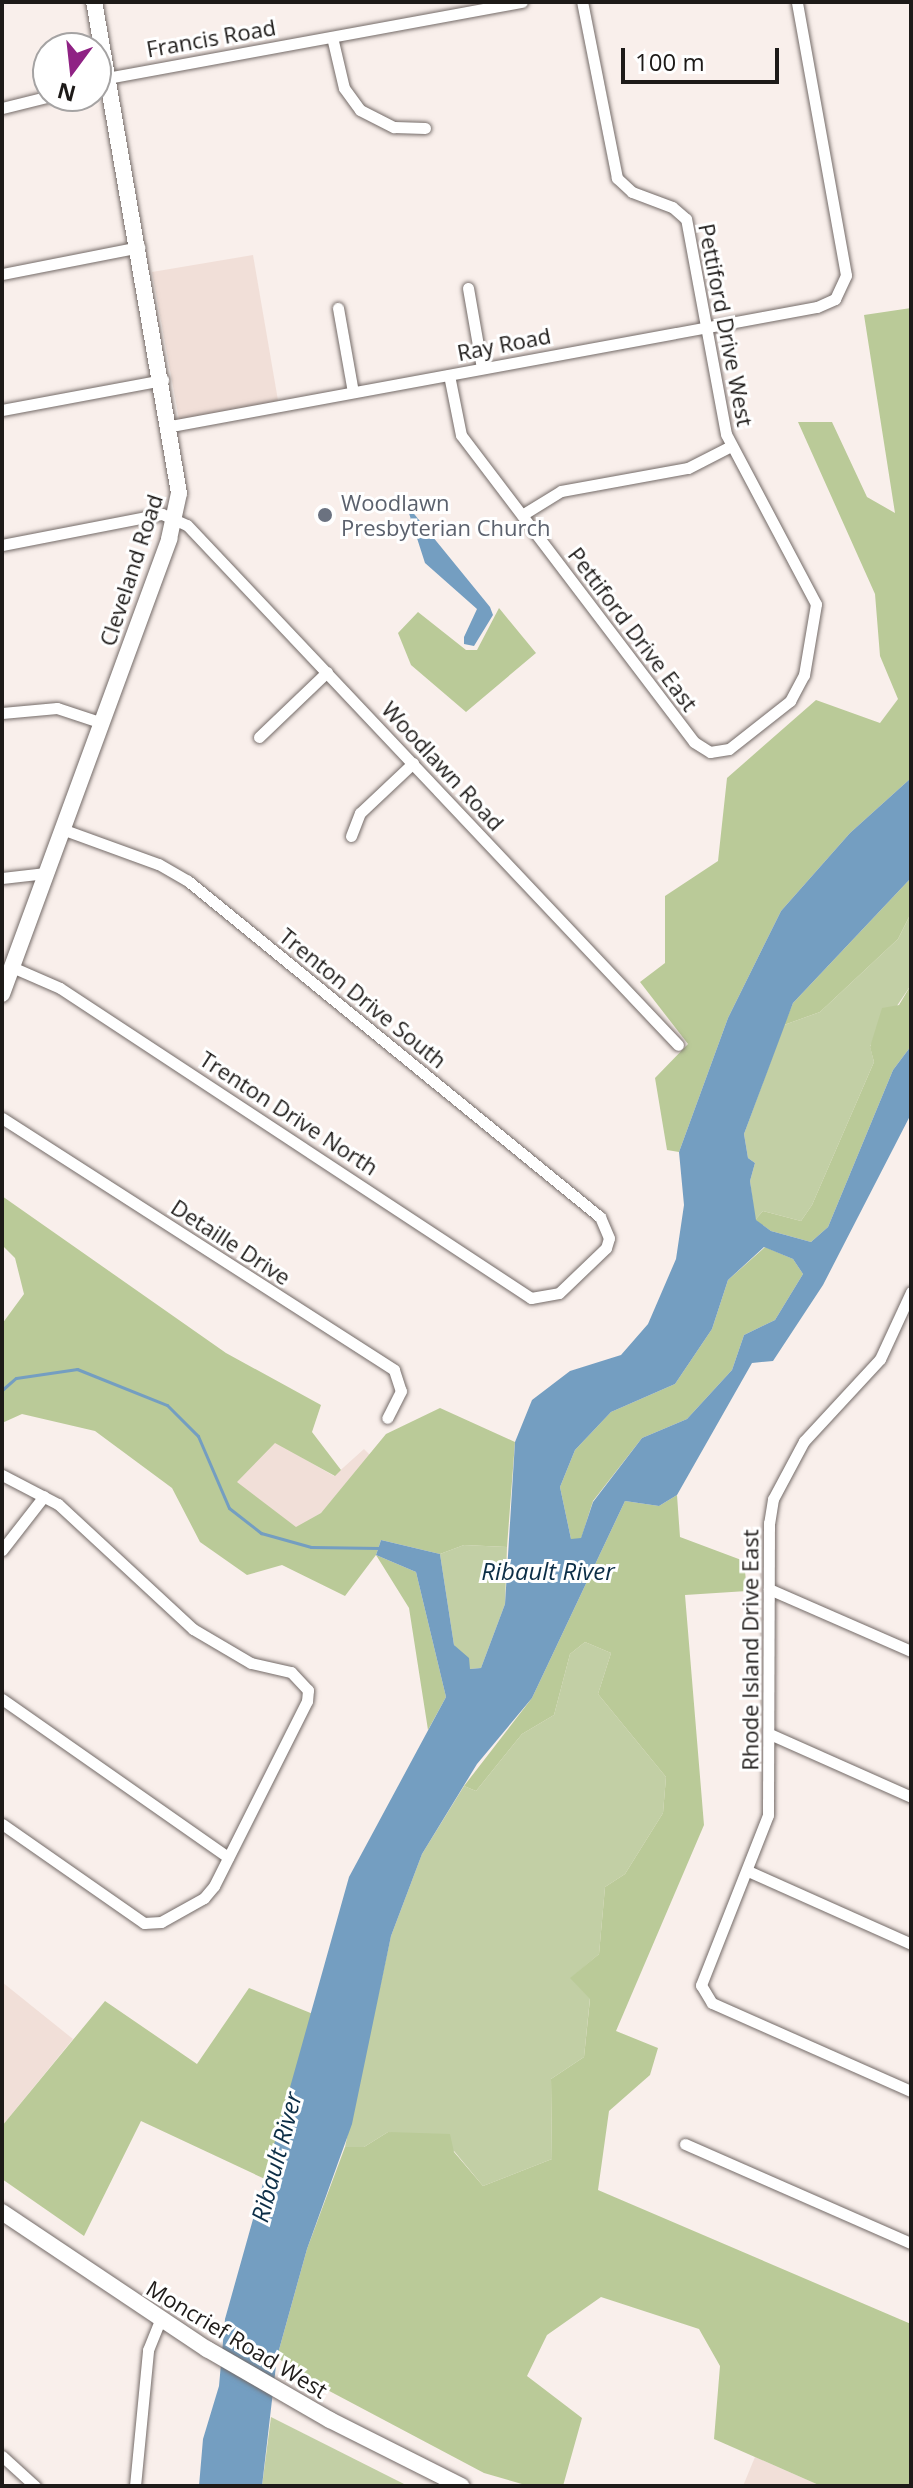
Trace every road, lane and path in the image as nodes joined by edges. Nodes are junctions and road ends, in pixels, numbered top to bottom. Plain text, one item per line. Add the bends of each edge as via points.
1 (94, 2) edge
2 (522, 2) edge
3 (582, 2) edge
4 (797, 2) edge
5 (97, 32) edge
6 (332, 37) junction
7 (112, 76) edge
8 (32, 100) edge
9 (2, 108) edge
10 (109, 112) edge
11 (425, 128) dead end
12 (139, 247) junction
13 (2, 274) edge
14 (468, 288) dead end
15 (338, 308) dead end
16 (707, 326) junction
17 (482, 368) junction
18 (449, 375) junction
19 (163, 380) junction
20 (353, 392) junction
21 (2, 410) edge
22 (171, 426) junction
23 (731, 446) junction
24 (522, 515) junction
25 (176, 517) junction
26 (2, 545) edge
27 (327, 672) junction
28 (2, 713) edge
29 (776, 714) joint
30 (102, 723) junction
31 (259, 737) dead end
32 (413, 763) junction
33 (62, 829) junction
34 (351, 836) dead end
35 (46, 873) junction
36 (2, 878) edge
37 (12, 967) junction
38 (2, 994) edge
39 (678, 1045) dead end
40 (2, 1118) edge
41 (911, 1292) edge
42 (541, 1300) joint
43 (908, 1307) edge
44 (387, 1418) dead end
45 (2, 1475) edge
46 (44, 1496) junction
47 (2, 1550) edge
48 (769, 1589) junction
49 (911, 1651) edge
50 (2, 1699) edge
51 (772, 1735) junction
52 (911, 1797) edge
53 (2, 1824) edge
54 (228, 1857) junction
55 (748, 1871) junction
56 (911, 1944) edge
57 (911, 2091) edge
58 (685, 2144) dead end
59 (2, 2212) edge
60 (911, 2243) edge
61 (160, 2321) junction
62 (2, 2456) edge
63 (35, 2486) edge
64 (135, 2486) edge
65 (461, 2486) edge

1 - 5 street, Cleveland Road
2 - 6 street, Francis Road
3 - 16 street, Pettiford Drive West via 617,178 632,192 672,207 686,219
4 - 16 street, Ray Road via 846,275 842,293 817,307
6 - 7 street, Francis Road
6 - 11 street via 344,88 360,110 394,127
8 - 9 street
10 - 12 street, Cleveland Road
12 - 13 street
12 - 19 street, Cleveland Road
14 - 17 street
15 - 20 street
16 - 17 street, Ray Road
16 - 23 street, Pettiford Drive West
17 - 18 street, Ray Road
18 - 20 street, Ray Road
18 - 24 street, Pettiford Drive East via 461,435
19 - 21 street
19 - 22 street, Cleveland Road
20 - 22 street, Ray Road
22 - 25 street, Cleveland Road via 179,469
23 - 24 street via 688,468 561,491
23 - 29 street, Pettiford Drive West via 816,604 804,675
24 - 29 street, Pettiford Drive East via 694,742 710,752 729,749
25 - 26 street via 162,514
25 - 27 street, Woodlawn Road
25 - 30 street, Cleveland Road
27 - 31 street
27 - 32 street, Woodlawn Road
28 - 30 street via 57,708
30 - 33 street, Cleveland Road
32 - 34 street via 360,813
32 - 39 street, Woodlawn Road
33 - 35 street, Cleveland Road
33 - 42 street, Trenton Drive South via 158,864 188,881 600,1217 609,1238 601,1258 559,1293
35 - 36 street
35 - 37 street, Cleveland Road
37 - 38 street, Cleveland Road
37 - 42 street, Trenton Drive North via 60,988 523,1294
40 - 44 street, Detaille Drive via 394,1370 401,1391
41 - 43 street, Rhode Island Drive East
43 - 48 street, Rhode Island Drive East via 871,1373 816,1425 773,1499
45 - 46 street
46 - 47 street
46 - 54 street via 193,1629 251,1663 303,1680 307,1701
48 - 49 street
48 - 51 street, Rhode Island Drive East
50 - 54 street
51 - 52 street
51 - 55 street, Rhode Island Drive East via 768,1815
53 - 54 street via 152,1925 204,1898
55 - 56 street
55 - 57 street, Rhode Island Drive East via 703,1976 702,1993 712,2003
58 - 60 street
59 - 61 street, Moncrief Road West
61 - 64 street via 148,2350
61 - 65 street, Moncrief Road West via 330,2420
62 - 63 street

